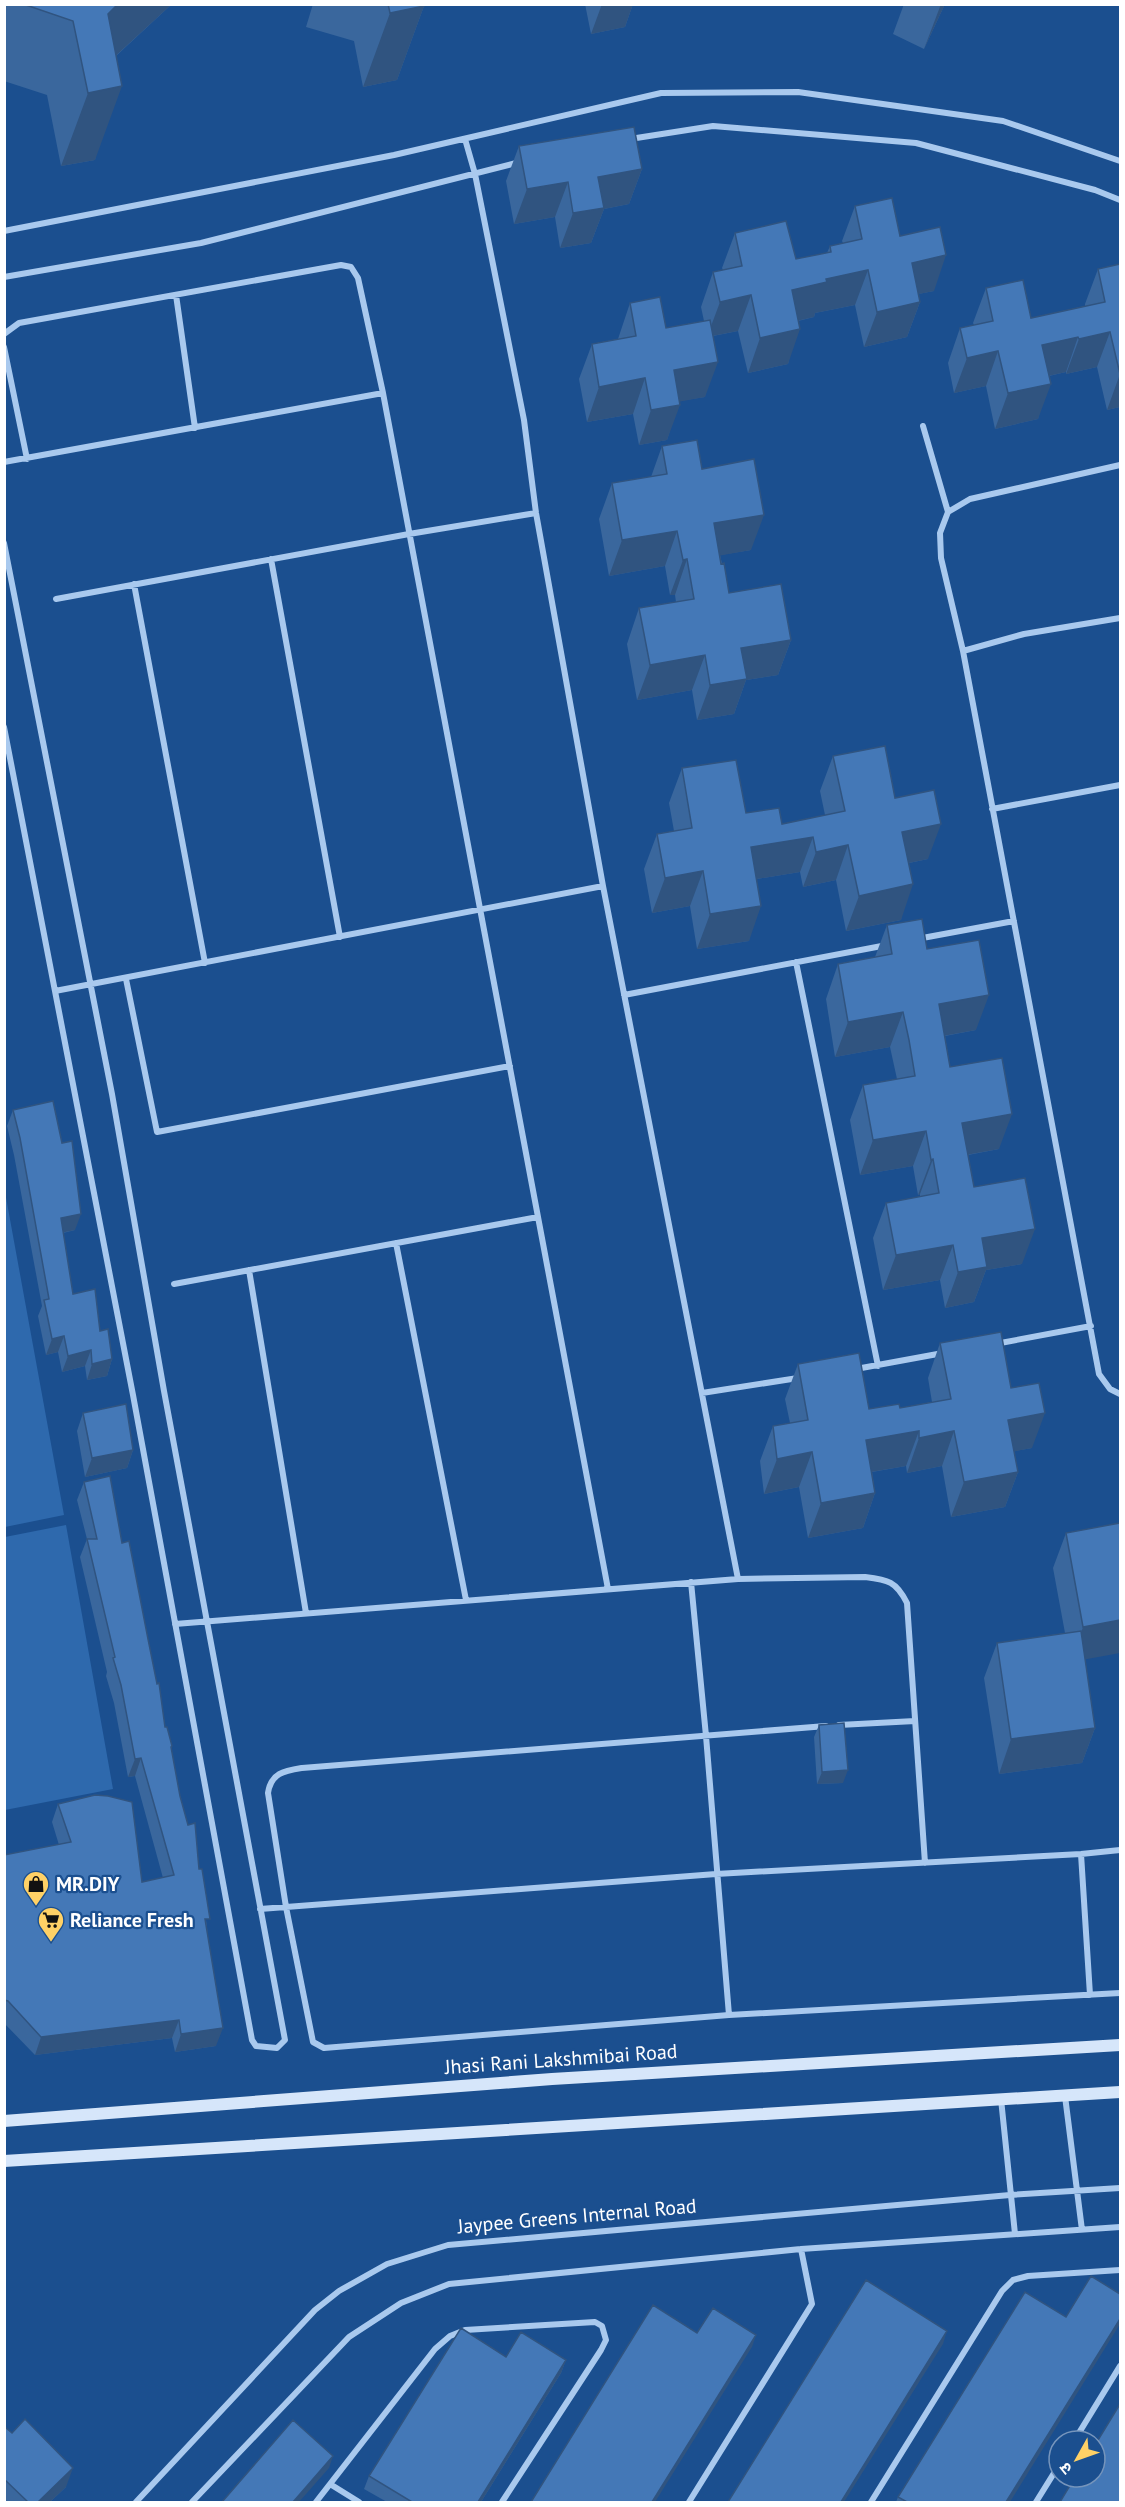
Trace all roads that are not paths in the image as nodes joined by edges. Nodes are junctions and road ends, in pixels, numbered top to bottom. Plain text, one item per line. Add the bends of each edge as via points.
1 (465, 139) junction
2 (622, 140) edge
3 (532, 159) edge
4 (1120, 160) edge
5 (475, 174) junction
6 (1120, 200) edge
7 (4, 231) edge
8 (4, 277) edge
9 (176, 295) junction
10 (4, 334) edge
11 (4, 347) edge
12 (383, 393) junction
13 (923, 426) dead end
14 (195, 428) junction
15 (27, 459) junction
16 (4, 462) edge
17 (1120, 465) edge
18 (948, 512) junction
19 (536, 513) junction
20 (409, 534) junction
21 (4, 543) edge
22 (271, 559) junction
23 (134, 584) junction
24 (56, 599) dead end
25 (1120, 618) edge
26 (963, 651) junction
27 (4, 727) edge
28 (1120, 785) edge
29 (992, 809) junction
30 (603, 886) junction
31 (480, 909) junction
32 (1014, 921) junction
33 (340, 937) junction
34 (911, 940) edge
35 (900, 942) edge
36 (796, 962) junction
37 (205, 963) junction
38 (126, 979) junction
39 (90, 983) junction
40 (55, 991) junction
41 (624, 994) junction
42 (510, 1066) junction
43 (538, 1217) junction
44 (396, 1243) junction
45 (249, 1270) junction
46 (174, 1284) dead end
47 (1091, 1326) junction
48 (990, 1345) edge
49 (945, 1353) edge
50 (878, 1365) junction
51 (843, 1371) edge
52 (808, 1377) edge
53 (702, 1393) junction
54 (1120, 1394) edge
55 (738, 1579) junction
56 (691, 1582) junction
57 (608, 1589) junction
58 (466, 1600) junction
59 (306, 1613) junction
60 (207, 1619) junction
61 (175, 1623) junction
62 (915, 1721) junction
63 (706, 1736) junction
64 (1120, 1850) edge
65 (1081, 1854) junction
66 (925, 1863) junction
67 (716, 1874) junction
68 (286, 1906) junction
69 (261, 1910) junction
70 (1120, 1993) edge
71 (1090, 1995) junction
72 (729, 2015) junction
73 (1120, 2045) edge
74 (1120, 2092) edge
75 (1065, 2095) junction
76 (1001, 2099) junction
77 (4, 2121) edge
78 (4, 2161) edge
79 (1120, 2188) edge
80 (1077, 2191) junction
81 (1010, 2195) junction
82 (1120, 2227) edge
83 (1082, 2230) junction
84 (1015, 2234) junction
85 (801, 2248) junction
86 (1120, 2271) edge
87 (1120, 2366) edge
88 (1081, 2429) edge
89 (330, 2484) junction
90 (1047, 2484) edge
91 (136, 2502) edge
92 (192, 2502) edge
93 (316, 2502) edge
94 (359, 2502) edge
95 (502, 2502) edge
96 (689, 2502) edge
97 (871, 2502) edge
98 (1036, 2502) edge

1 - 4 street via 661,93 798,92 1003,121
1 - 5 street
1 - 7 street
2 - 6 street via 712,126 916,143
3 - 5 street
5 - 8 street via 201,243
5 - 19 street via 524,420
9 - 10 street via 19,323
9 - 12 street via 340,265 351,267 358,278
9 - 14 street
11 - 15 street
12 - 14 street
12 - 20 street
13 - 18 street
14 - 15 street
15 - 16 street
17 - 18 street via 970,499
18 - 26 street via 940,533 941,558
19 - 20 street
19 - 30 street
20 - 22 street
20 - 31 street
21 - 39 street
22 - 23 street
22 - 33 street
23 - 24 street
23 - 37 street
25 - 26 street via 1024,634
26 - 29 street
27 - 40 street
28 - 29 street
29 - 32 street
30 - 31 street
30 - 41 street
31 - 33 street
31 - 42 street
32 - 34 street
32 - 47 street
33 - 37 street
35 - 36 street
36 - 41 street
36 - 50 street
37 - 38 street
38 - 39 street
38 - 42 street via 157,1132
39 - 40 street
39 - 60 street
40 - 61 street
41 - 53 street
42 - 43 street
43 - 44 street
43 - 57 street
44 - 45 street
44 - 58 street
45 - 46 street
45 - 59 street
47 - 48 street
47 - 54 street via 1099,1374 1110,1389
49 - 50 street
50 - 51 street
52 - 53 street
53 - 55 street
55 - 56 street
55 - 62 street via 865,1577 900,1588 906,1603
56 - 57 street
56 - 63 street
57 - 58 street
58 - 59 street
59 - 60 street
60 - 61 street
60 - 69 street
61 - 69 street via 252,2040 255,2046 277,2048 285,2040
62 - 63 street
62 - 66 street
63 - 67 street
63 - 68 street via 285,1771 269,1783 268,1793
64 - 65 street
65 - 66 street
65 - 71 street
66 - 67 street
67 - 68 street
67 - 72 street
68 - 69 street
68 - 72 street via 311,2037 324,2048
70 - 71 street
71 - 72 street
73 - 77 main road, Jhasi Rani Lakshmibai Road via 552,2079
74 - 75 main road
75 - 76 main road
75 - 80 street
76 - 78 main road
76 - 81 street
79 - 80 street, Jaypee Greens Internal Road
80 - 81 street, Jaypee Greens Internal Road
80 - 83 street
81 - 84 street
81 - 91 street, Jaypee Greens Internal Road via 448,2245 387,2264 339,2291 315,2310
82 - 83 street
83 - 84 street
84 - 85 street
85 - 92 street via 449,2284 401,2303 349,2337
85 - 96 street via 812,2304
86 - 97 street via 1013,2280 1002,2291
87 - 88 street
89 - 93 street
89 - 94 street
89 - 95 street via 435,2349 450,2336 465,2330 596,2322 602,2325 606,2340 602,2350
90 - 98 street

